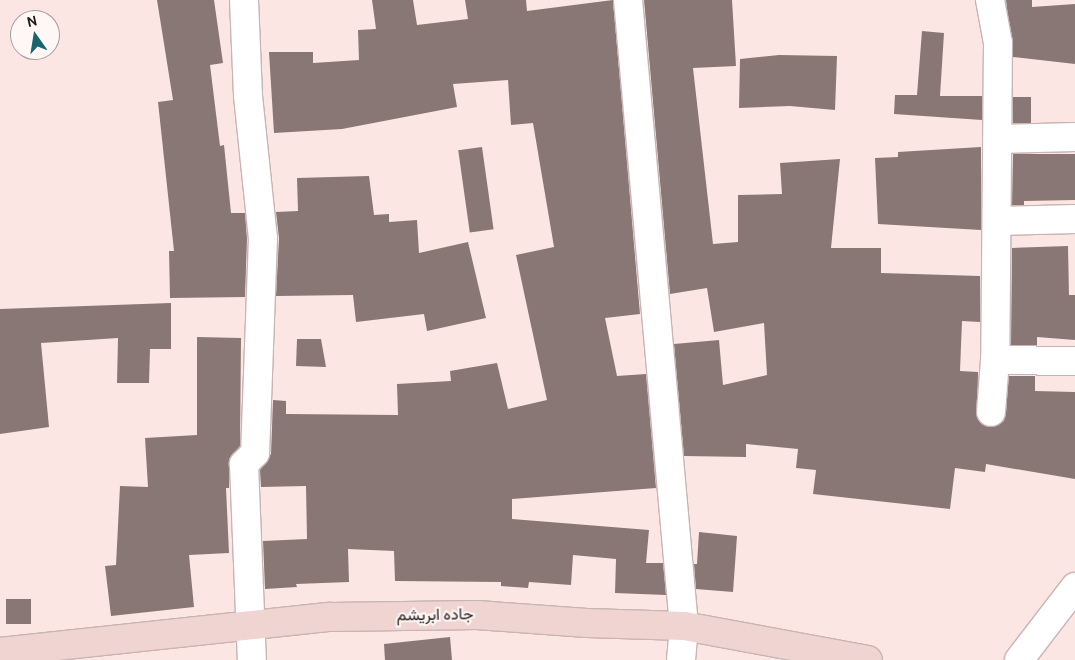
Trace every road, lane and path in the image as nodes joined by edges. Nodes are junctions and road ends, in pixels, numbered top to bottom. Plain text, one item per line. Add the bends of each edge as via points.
1 (244, 0) edge
2 (628, 0) edge
3 (990, 0) edge
4 (1075, 138) edge
5 (998, 139) junction
6 (1075, 219) edge
7 (997, 221) junction
8 (995, 360) junction
9 (1075, 361) edge
10 (991, 412) dead end
11 (1075, 587) edge
12 (250, 626) junction
13 (684, 626) junction
14 (0, 652) edge
15 (252, 660) edge
16 (681, 660) edge
17 (868, 660) edge
18 (1019, 660) edge

1 - 12 street via 248,96 263,238 255,453 244,464
2 - 13 street
3 - 5 street via 998,43
4 - 5 street
5 - 7 street
6 - 7 street
7 - 8 street
8 - 9 street
8 - 10 street
11 - 18 street
12 - 13 main road, جاده ابریشم via 330,617 478,615
12 - 14 main road, جاده ابریشم
12 - 15 street
13 - 16 street
13 - 17 main road, جاده ابریشم

